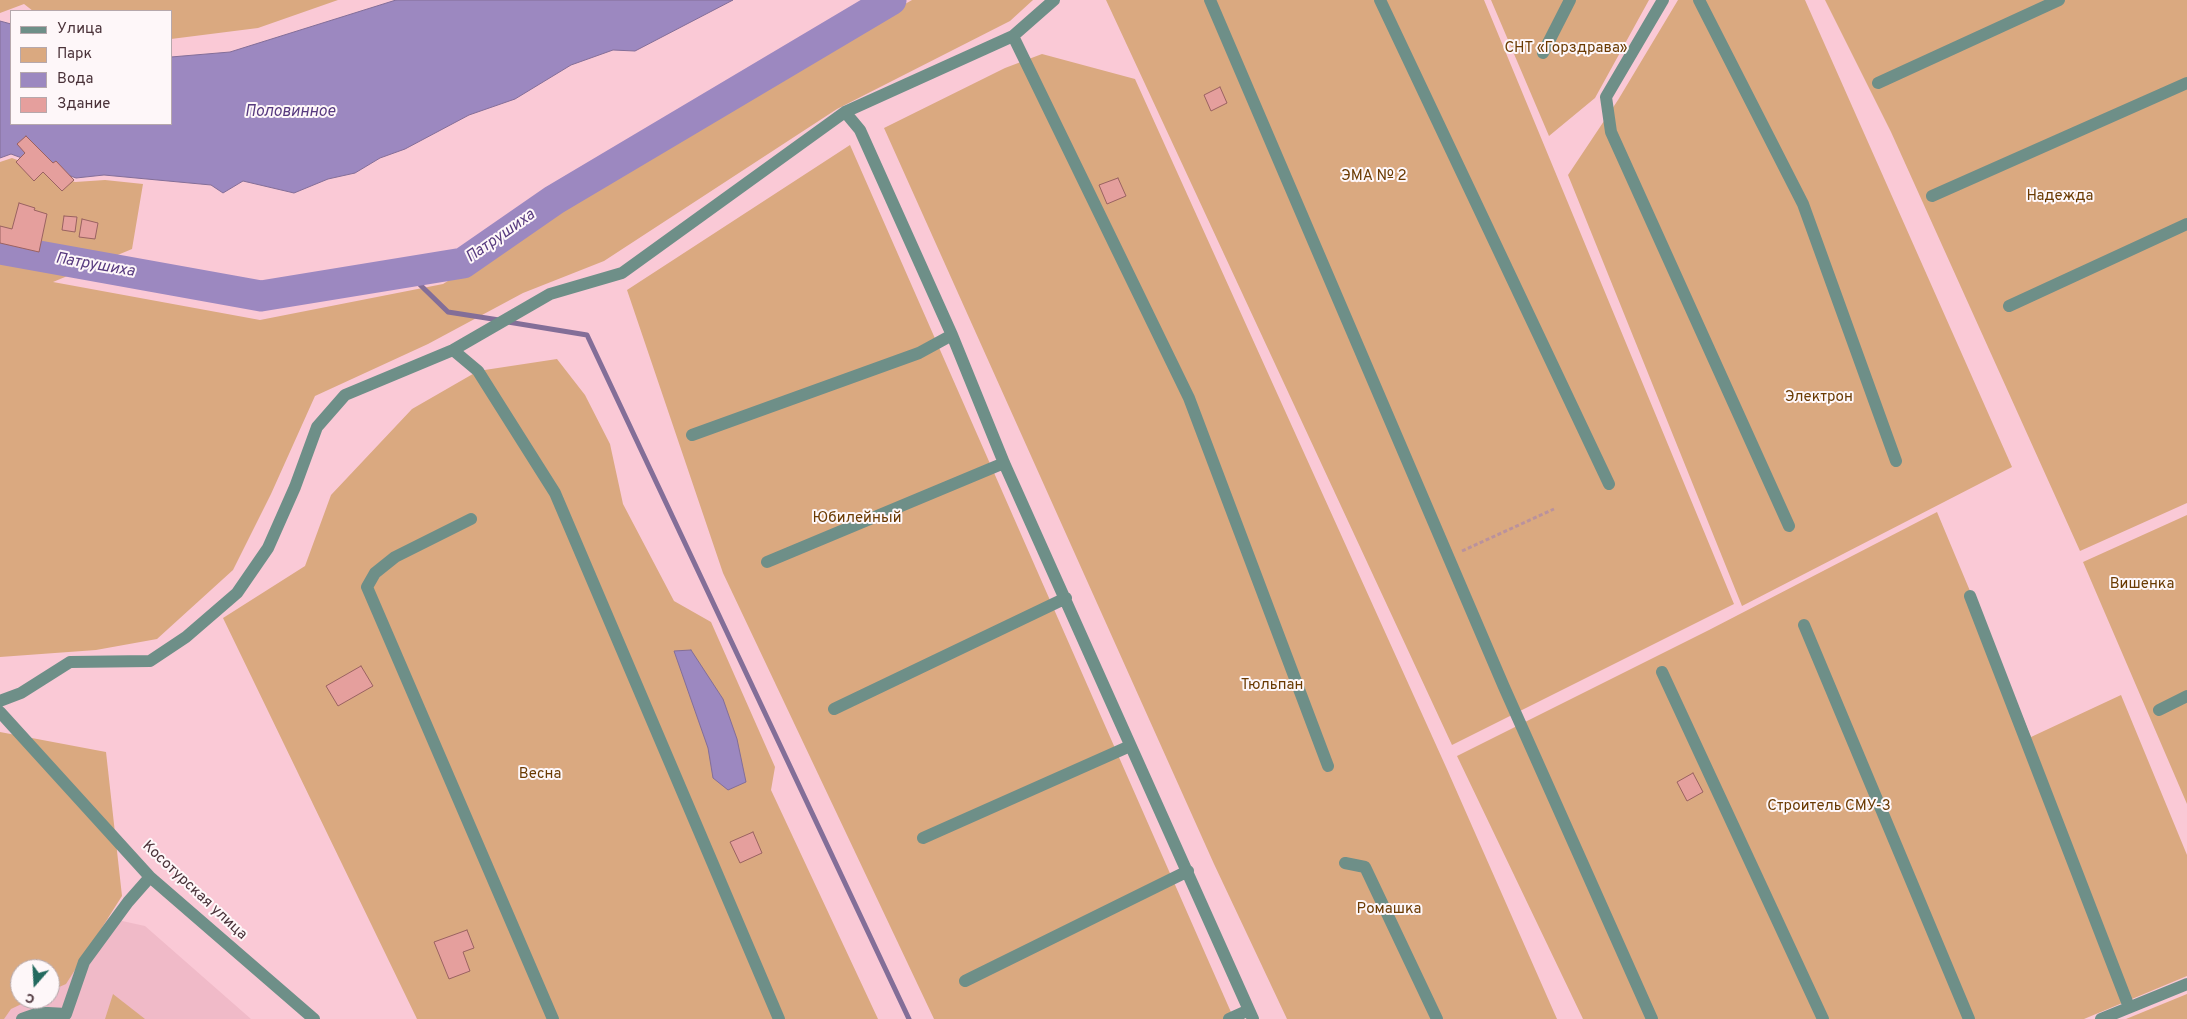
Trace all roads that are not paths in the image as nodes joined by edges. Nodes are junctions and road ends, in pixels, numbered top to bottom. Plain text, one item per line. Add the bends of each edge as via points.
1 (1054, 0) edge
2 (1210, 0) edge
3 (1380, 0) edge
4 (1570, 0) edge
5 (1663, 0) edge
6 (1699, 0) edge
7 (2059, 0) edge
8 (1013, 36) junction
9 (1543, 53) dead end
10 (1878, 82) dead end
11 (2187, 83) edge
12 (845, 112) junction
13 (1932, 196) dead end
14 (2187, 224) edge
15 (2009, 306) dead end
16 (952, 335) junction
17 (453, 350) junction
18 (692, 435) dead end
19 (1896, 461) dead end
20 (1004, 463) junction
21 (1610, 484) dead end
22 (471, 519) dead end
23 (1789, 526) dead end
24 (767, 562) dead end
25 (1970, 596) dead end
26 (1066, 598) junction
27 (1804, 625) dead end
28 (1662, 672) dead end
29 (2187, 696) edge
30 (0, 701) edge
31 (834, 709) dead end
32 (2159, 710) dead end
33 (0, 712) edge
34 (1130, 746) junction
35 (1328, 766) dead end
36 (924, 838) dead end
37 (1345, 863) dead end
38 (1188, 871) junction
39 (150, 877) junction
40 (965, 981) dead end
41 (2187, 984) edge
42 (2129, 1007) junction
43 (1251, 1015) edge
44 (47, 1016) edge
45 (22, 1019) edge
46 (314, 1019) edge
47 (553, 1019) edge
48 (779, 1019) edge
49 (1229, 1019) edge
50 (1437, 1019) edge
51 (1652, 1019) edge
52 (1823, 1019) edge
53 (1969, 1019) edge
54 (2101, 1019) edge

1 - 8 street
2 - 51 street via 1504,688
3 - 21 street
4 - 9 street
5 - 23 street via 1606,97 1611,132
6 - 19 street via 1802,204
7 - 10 street
8 - 12 street
8 - 35 street via 1189,398
11 - 13 street
12 - 16 street via 860,130
12 - 17 street via 622,273 550,294
14 - 15 street
16 - 18 street via 919,353
16 - 20 street
17 - 30 street via 345,395 317,428 268,548 237,593 186,637 150,661 70,662 21,693
17 - 48 street via 478,371 555,493
20 - 24 street
20 - 26 street
22 - 47 street via 395,557 375,572 367,587
25 - 42 street
26 - 31 street
26 - 34 street
27 - 53 street
28 - 52 street
29 - 32 street
33 - 39 street, Косотурская улица
34 - 36 street
34 - 38 street
37 - 50 street via 1365,867
38 - 40 street
38 - 43 street
39 - 44 street via 84,962 66,1014
39 - 46 street, Косотурская улица
41 - 42 street
42 - 54 street
43 - 49 street
44 - 45 street via 32,1015

